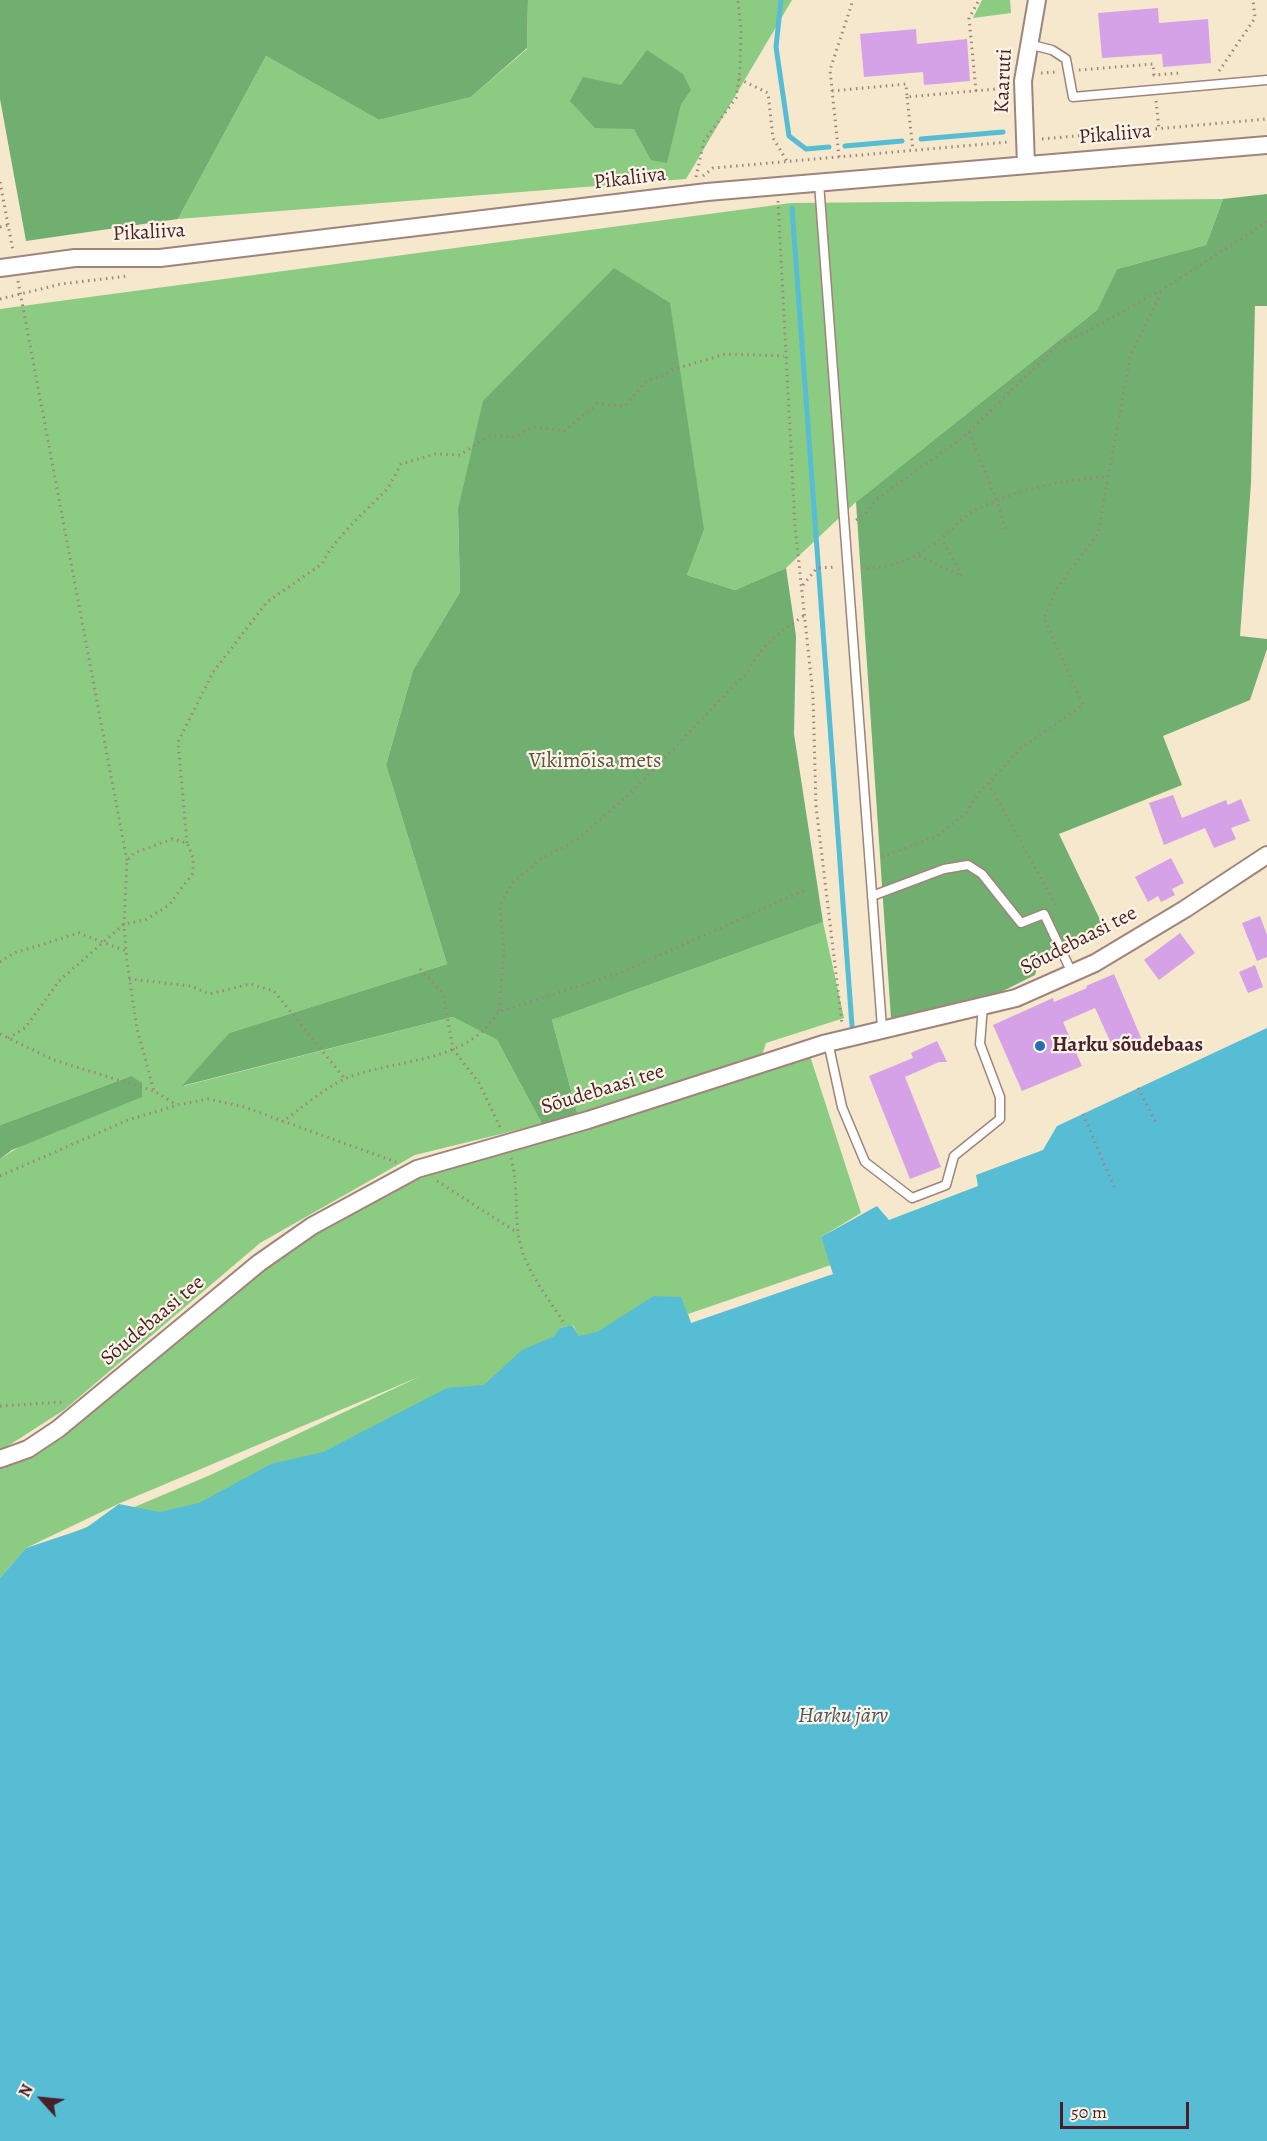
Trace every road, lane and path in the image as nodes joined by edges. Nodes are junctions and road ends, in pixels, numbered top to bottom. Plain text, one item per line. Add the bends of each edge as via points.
1 (738, 0) edge
2 (853, 0) edge
3 (980, 0) edge
4 (1037, 0) edge
5 (1253, 0) edge
6 (1028, 44) junction
7 (1070, 70) junction
8 (1210, 71) dead end
9 (1039, 73) dead end
10 (1187, 73) dead end
11 (739, 79) junction
12 (1267, 80) edge
13 (1012, 88) dead end
14 (832, 91) junction
15 (976, 91) junction
16 (907, 98) junction
17 (1267, 119) edge
18 (1024, 141) junction
19 (1267, 145) edge
20 (913, 150) junction
21 (839, 157) junction
22 (787, 161) junction
23 (1026, 165) junction
24 (0, 182) edge
25 (819, 183) junction
26 (778, 201) dead end
27 (1267, 222) edge
28 (8, 225) junction
29 (0, 227) edge
30 (8, 267) edge
31 (1163, 289) junction
32 (20, 296) junction
33 (0, 299) edge
34 (784, 356) junction
35 (969, 432) junction
36 (1108, 477) junction
37 (998, 501) junction
38 (845, 527) junction
39 (1006, 533) dead end
40 (942, 539) junction
41 (919, 556) junction
42 (822, 567) dead end
43 (847, 567) junction
44 (802, 586) junction
45 (805, 615) junction
46 (988, 783) junction
47 (187, 843) junction
48 (1267, 855) edge
49 (127, 861) junction
50 (869, 861) junction
51 (805, 890) dead end
52 (872, 896) junction
53 (1044, 914) junction
54 (124, 924) junction
55 (102, 943) junction
56 (126, 951) junction
57 (0, 962) edge
58 (420, 969) dead end
59 (1071, 973) junction
60 (129, 979) junction
61 (983, 1005) junction
62 (498, 1012) junction
63 (882, 1028) junction
64 (0, 1034) edge
65 (8, 1038) junction
66 (836, 1040) junction
67 (453, 1049) junction
68 (345, 1079) junction
69 (1138, 1088) dead end
70 (154, 1091) junction
71 (177, 1105) junction
72 (1083, 1114) dead end
73 (282, 1122) junction
74 (1156, 1123) dead end
75 (507, 1142) junction
76 (417, 1169) junction
77 (0, 1176) edge
78 (1114, 1187) dead end
79 (518, 1233) junction
80 (564, 1323) dead end
81 (93, 1400) junction
82 (0, 1406) edge
83 (0, 1459) edge

1 - 11 path
2 - 14 path via 831,70
3 - 15 path via 969,18
4 - 6 street, Kaaruti
5 - 8 path via 1255,18 1221,70
6 - 7 lane via 1059,53
6 - 18 street, Kaaruti via 1022,96
7 - 9 path
7 - 10 path via 1153,64 1154,75
7 - 12 lane via 1073,97
11 - 22 path via 768,93 773,138
11 - 22 path via 736,98 704,141 695,182 713,168
13 - 15 path
14 - 16 path via 906,84
14 - 21 path
15 - 16 path
16 - 20 path
17 - 18 path
18 - 20 path
18 - 23 street, Kaaruti
19 - 23 street, Pikaliiva
20 - 21 path
21 - 22 path
23 - 25 street, Pikaliiva
24 - 28 path
25 - 30 street, Pikaliiva via 708,192 160,258 75,258
25 - 38 lane
26 - 34 path
27 - 31 path
28 - 29 path
28 - 30 path
30 - 32 path
31 - 35 path via 1060,343
31 - 36 path via 1131,354
32 - 33 path
32 - 49 path
34 - 44 path
34 - 47 path via 725,354 647,380 625,405 597,404 564,431 533,427 514,437 489,436 460,455 435,454 401,464 385,491 367,507 322,564 267,602 213,672 178,742
35 - 37 path
35 - 38 path
36 - 37 path via 1023,490
36 - 46 path via 1098,534 1057,588 1044,618 1083,705 1021,748
37 - 39 path
37 - 40 path via 970,513
38 - 43 lane
40 - 41 path
40 - 41 path via 962,576
41 - 43 path via 875,569
42 - 44 path
43 - 50 lane
44 - 45 path
45 - 62 path via 775,635 749,670 634,789 578,839 541,859 513,882 500,905 504,951
45 - 66 path
46 - 50 path via 966,813 937,836
46 - 53 path via 1056,905
47 - 49 path via 172,839 134,853
47 - 54 path via 193,857 193,873 169,905 145,920
48 - 59 street, Sõudebaasi tee via 1185,909 1095,963
49 - 54 path
50 - 52 lane
51 - 62 path via 620,973
52 - 53 lane via 963,864 982,874 1021,923
52 - 63 lane
53 - 59 lane
54 - 55 path
54 - 56 path
55 - 56 path
55 - 57 path via 79,933
55 - 65 path via 59,981 25,1028
56 - 60 path
58 - 67 path via 443,993
59 - 61 street, Sõudebaasi tee via 1016,998
60 - 68 path via 191,986 209,994 250,984 274,991
60 - 70 path via 137,1029
61 - 63 street, Sõudebaasi tee
61 - 66 lane via 980,1044 1000,1097 1000,1119 954,1156 946,1185 912,1198 865,1162 842,1107
62 - 67 path via 489,1028
63 - 66 street, Sõudebaasi tee
64 - 65 path
65 - 70 path via 54,1060
66 - 75 street, Sõudebaasi tee
67 - 68 path
67 - 75 path via 479,1083
68 - 73 path
69 - 74 path
70 - 71 path
71 - 73 path via 208,1099 244,1107
71 - 77 path via 105,1129
72 - 78 path
73 - 76 path
75 - 76 street, Sõudebaasi tee
75 - 79 path via 517,1179
76 - 79 path
76 - 81 street, Sõudebaasi tee via 312,1226 259,1263
79 - 80 path via 530,1269
81 - 82 path
81 - 83 street, Sõudebaasi tee via 28,1449

